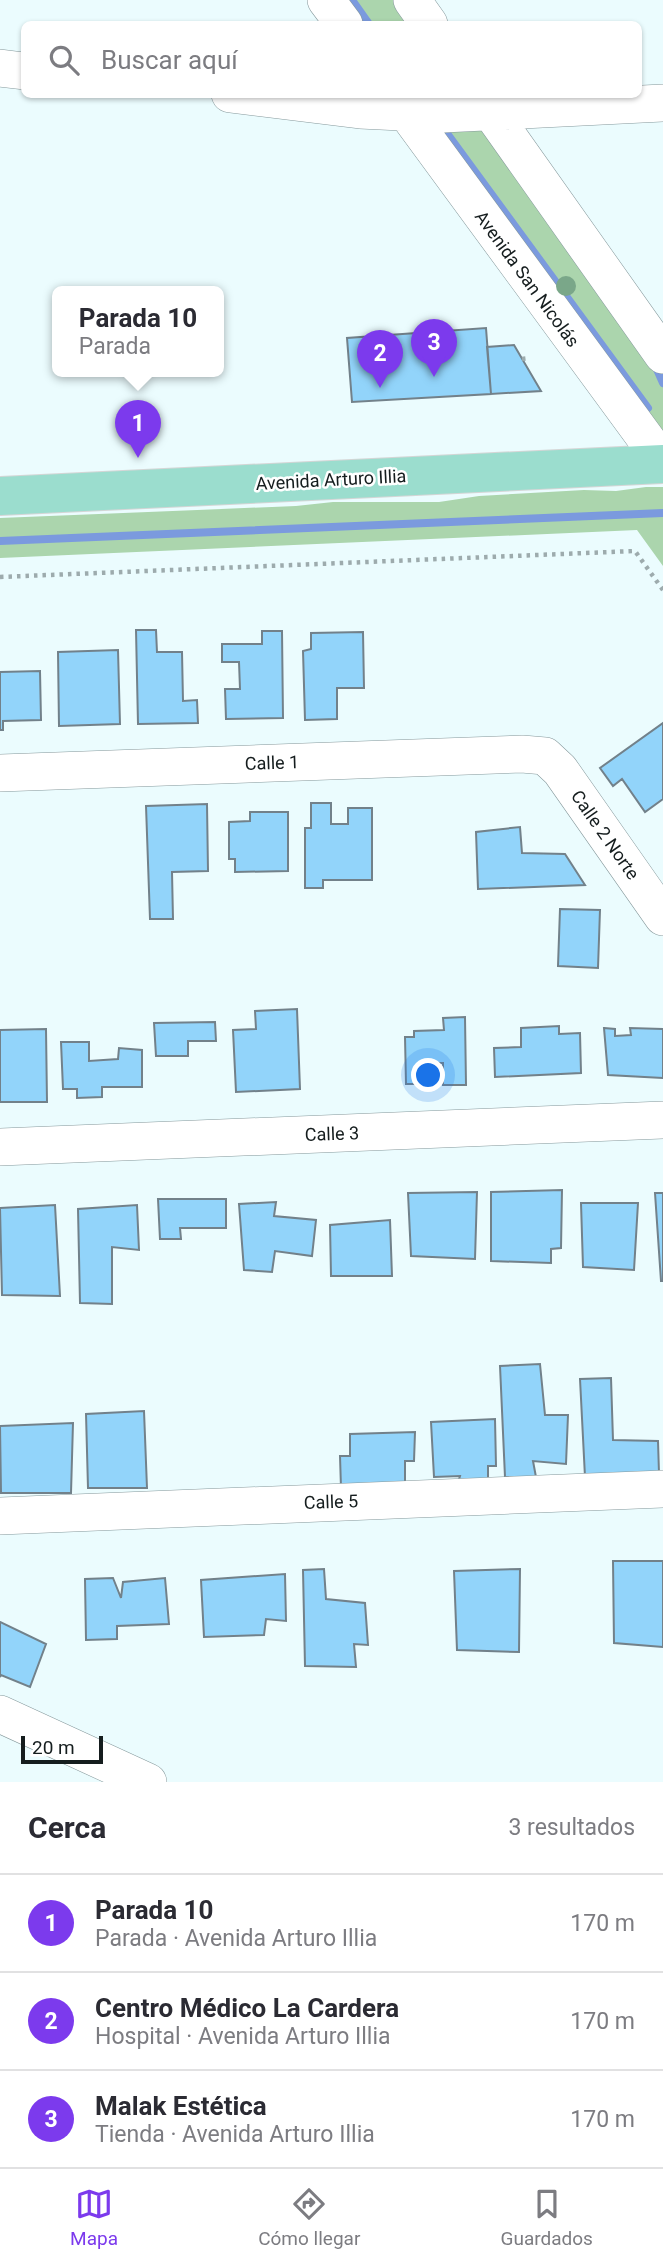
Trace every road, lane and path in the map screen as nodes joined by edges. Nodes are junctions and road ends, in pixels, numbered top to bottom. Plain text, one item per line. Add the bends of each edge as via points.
1 (326, 0) edge
2 (412, 0) edge
3 (342, 21) edge
4 (427, 21) edge
5 (0, 68) edge
6 (21, 71) edge
7 (298, 98) edge
8 (485, 103) edge
9 (663, 103) edge
10 (400, 104) edge
11 (663, 355) edge
12 (530, 358) dead end
13 (522, 359) dead end
14 (663, 463) edge
15 (0, 496) edge
16 (0, 577) edge
17 (663, 590) edge
18 (545, 756) joint
19 (0, 773) edge
20 (663, 917) edge
21 (663, 1120) edge
22 (0, 1147) edge
23 (663, 1489) edge
24 (0, 1516) edge
25 (0, 1714) edge
26 (148, 1782) edge

1 - 3 street
2 - 4 street
5 - 6 street
7 - 10 street
8 - 9 street
8 - 10 street
8 - 11 street
10 - 14 street, Avenida San Nicolás
12 - 13 path
14 - 15 main road, Avenida Arturo Illia
16 - 17 path via 635,551
18 - 19 street, Calle 1
18 - 20 street, Calle 2 Norte
21 - 22 street, Calle 3
23 - 24 street, Calle 5
25 - 26 street

